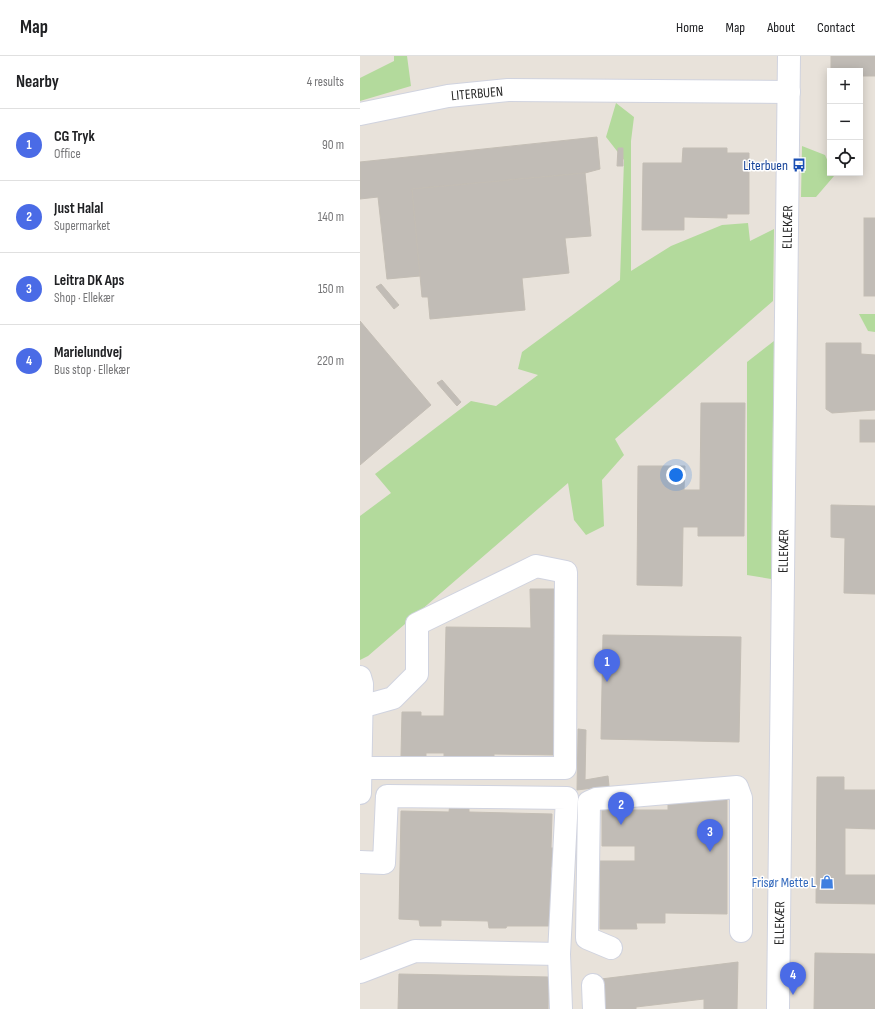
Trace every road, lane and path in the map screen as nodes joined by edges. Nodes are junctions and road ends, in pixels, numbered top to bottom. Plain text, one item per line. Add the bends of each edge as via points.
1 (789, 56) edge
2 (789, 92) junction
3 (360, 114) edge
4 (361, 681) edge
5 (361, 707) junction
6 (360, 768) edge
7 (360, 793) edge
8 (360, 862) edge
9 (741, 931) dead end
10 (611, 948) dead end
11 (560, 954) junction
12 (360, 972) edge
13 (593, 985) dead end
14 (561, 1009) edge
15 (594, 1009) edge
16 (778, 1009) edge

1 - 2 street, ELLEKÆR
2 - 3 street, LITERBUEN via 508,90 448,96
2 - 16 street, ELLEKÆR
4 - 5 street
5 - 6 street
5 - 6 street via 393,698 417,674 417,624 536,566 566,572 565,768
6 - 7 street
8 - 11 street via 384,862 387,796 567,798
9 - 10 street via 741,798 736,787 596,799 589,802 587,938
11 - 12 street via 416,950
11 - 14 street
13 - 15 street

